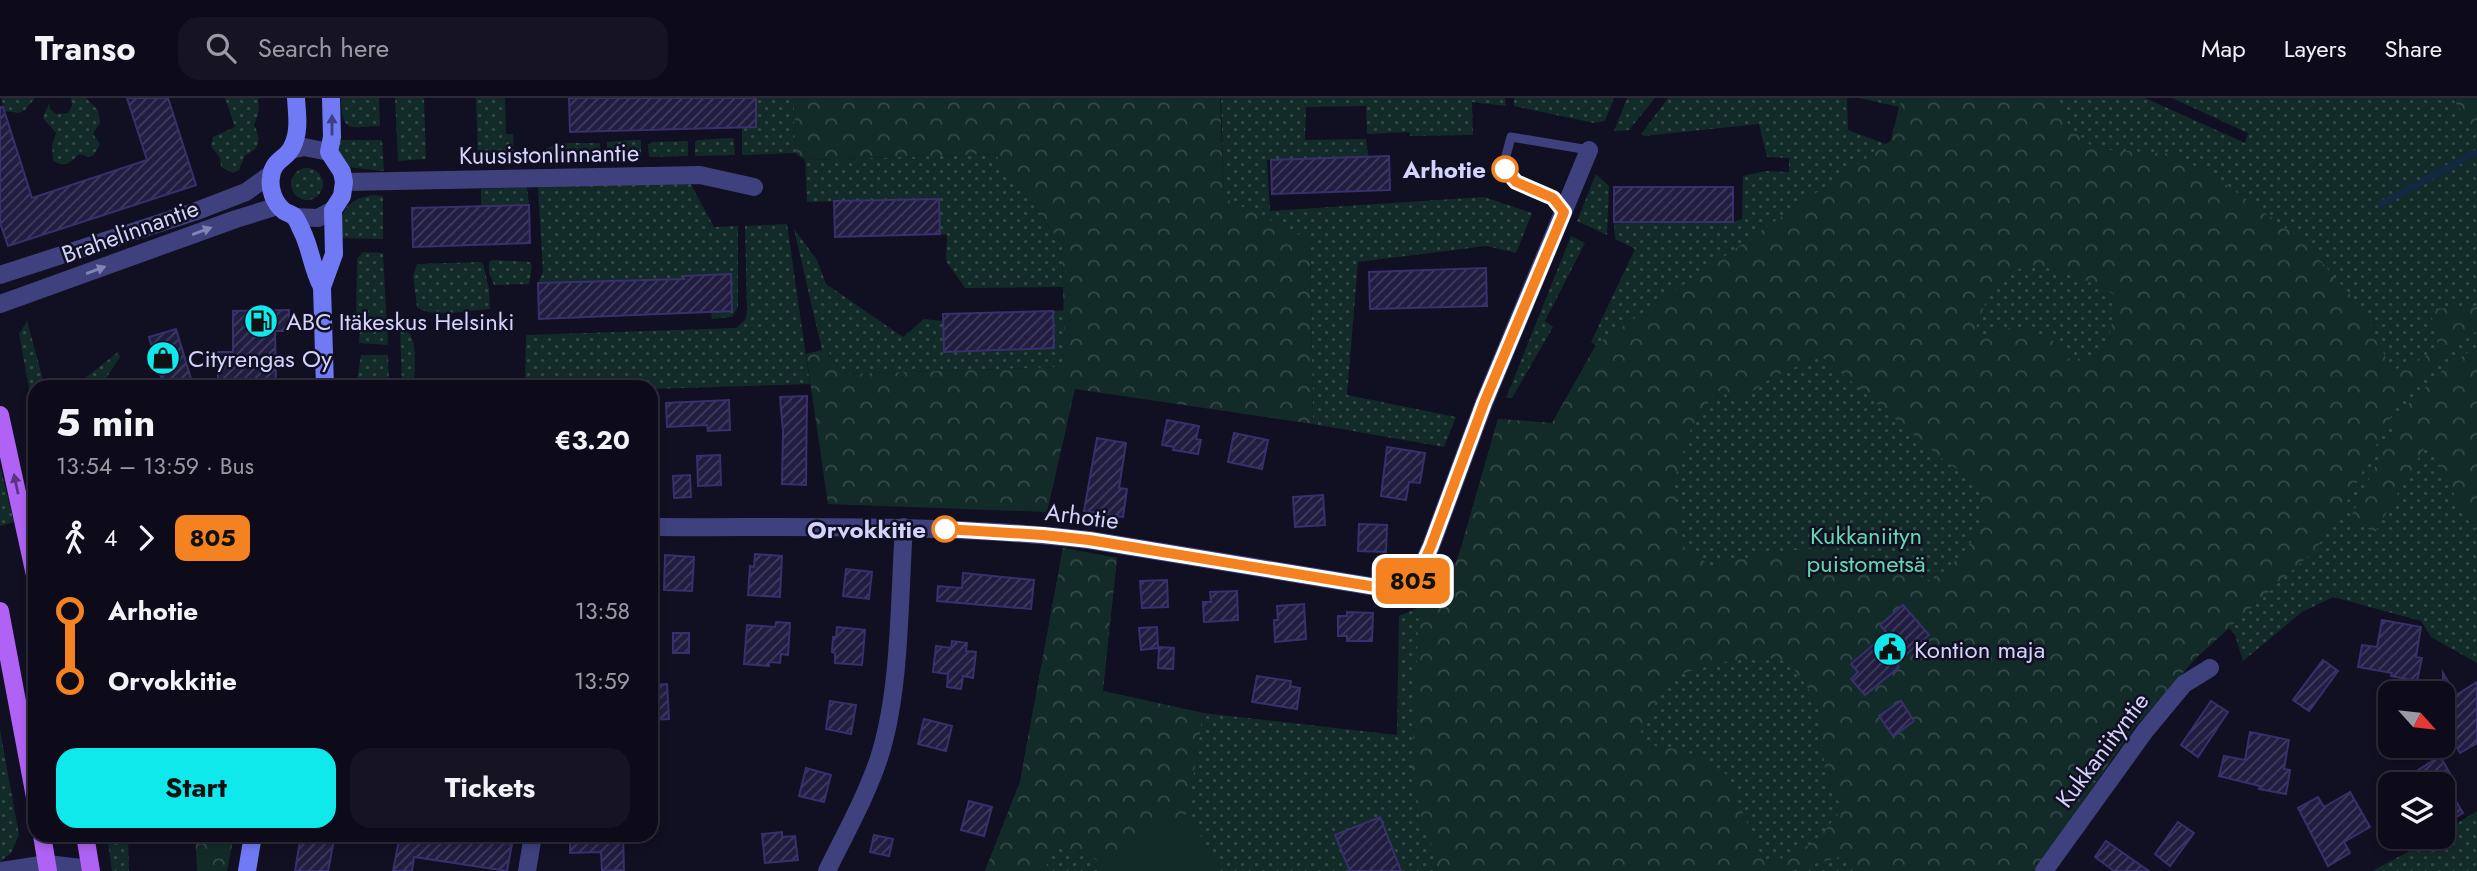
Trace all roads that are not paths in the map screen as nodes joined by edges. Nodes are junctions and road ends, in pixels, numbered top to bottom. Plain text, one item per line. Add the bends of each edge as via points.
1 (296, 98) edge
2 (331, 98) edge
3 (291, 150) junction
4 (1589, 150) joint
5 (329, 152) junction
6 (271, 174) junction
7 (344, 183) junction
8 (754, 187) dead end
9 (278, 206) junction
10 (333, 210) junction
11 (1564, 212) junction
12 (294, 216) junction
13 (0, 275) edge
14 (322, 287) junction
15 (0, 304) edge
16 (325, 380) edge
17 (0, 415) edge
18 (658, 527) edge
19 (904, 527) junction
20 (28, 543) edge
21 (0, 611) edge
22 (2210, 668) dead end
23 (28, 760) edge
24 (43, 842) edge
25 (86, 842) edge
26 (252, 842) edge
27 (532, 842) edge
28 (47, 867) edge
29 (89, 870) edge
30 (0, 871) edge
31 (247, 871) edge
32 (527, 871) edge
33 (827, 871) edge
34 (2044, 871) edge

1 - 3 main road via 298,122
5 -> 2 main road
3 - 5 street via 304,147
3 - 6 main road via 275,163
4 - 11 street, Arhotie
4 - 11 lane via 1511,137 1504,163 1507,173 1516,182 1553,198
5 - 7 main road
6 - 9 main road via 272,196
6 - 13 street, Brahelinnantie via 246,192 194,212
7 - 8 street, Kuusistonlinnantie via 701,175
7 - 10 main road
9 - 12 main road
15 -> 9 street, Brahelinnantie
10 - 12 street via 318,218
10 - 14 main road via 334,254
11 - 19 street, Arhotie via 1484,403 1431,546 1417,577 1404,588 1089,540
12 - 14 main road
14 - 16 main road
20 -> 17 main road
18 - 19 street, Arhotie
19 - 33 street via 894,673 884,741 873,775
21 - 23 main road
22 - 34 street, Kukkaniityntie via 2184,684 2145,731
24 - 28 main road
25 - 29 main road
26 - 31 main road
27 - 32 street
28 - 29 street
28 - 30 street

